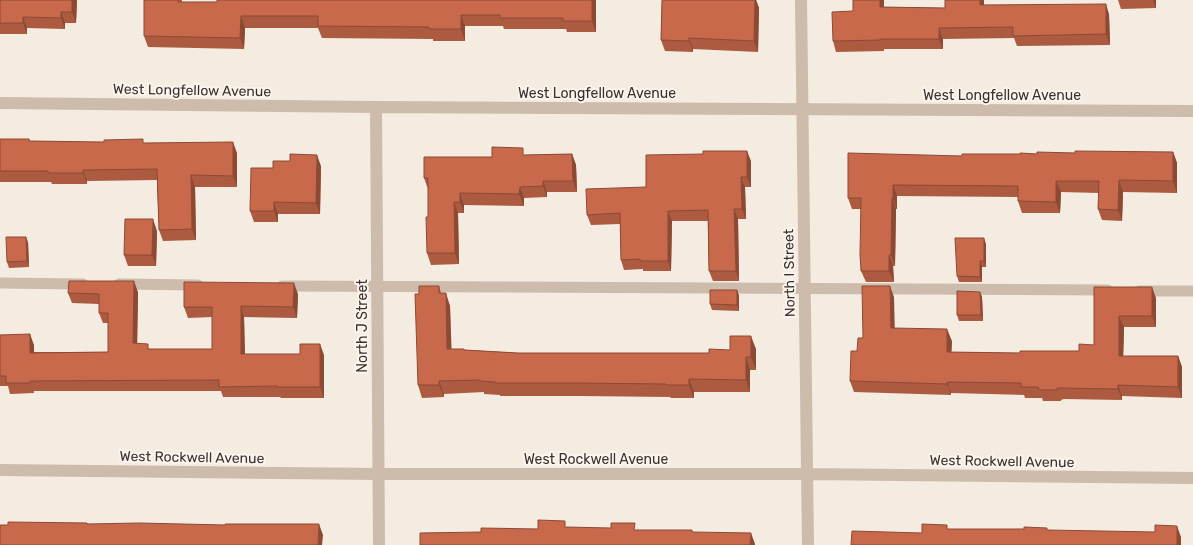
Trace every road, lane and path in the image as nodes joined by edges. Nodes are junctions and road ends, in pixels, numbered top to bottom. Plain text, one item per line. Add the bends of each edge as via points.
1 (801, 0) edge
2 (0, 103) edge
3 (376, 107) junction
4 (802, 110) junction
5 (1193, 111) edge
6 (0, 283) edge
7 (89, 284) edge
8 (109, 284) edge
9 (208, 285) edge
10 (268, 286) edge
11 (377, 287) junction
12 (805, 288) junction
13 (1193, 291) edge
14 (0, 470) edge
15 (378, 474) junction
16 (807, 474) junction
17 (1193, 478) edge
18 (379, 545) edge
19 (808, 545) edge

1 - 4 street, North I Street
2 - 3 street, West Longfellow Avenue
3 - 4 street, West Longfellow Avenue
3 - 11 street, North J Street
4 - 5 street, West Longfellow Avenue
4 - 12 street, North I Street
6 - 7 lane
8 - 9 lane
10 - 11 lane
11 - 12 lane
11 - 15 street, North J Street
12 - 13 lane
12 - 16 street, North I Street
14 - 15 street, West Rockwell Avenue
15 - 16 street, West Rockwell Avenue
15 - 18 street, North J Street
16 - 17 street, West Rockwell Avenue
16 - 19 street, North I Street

